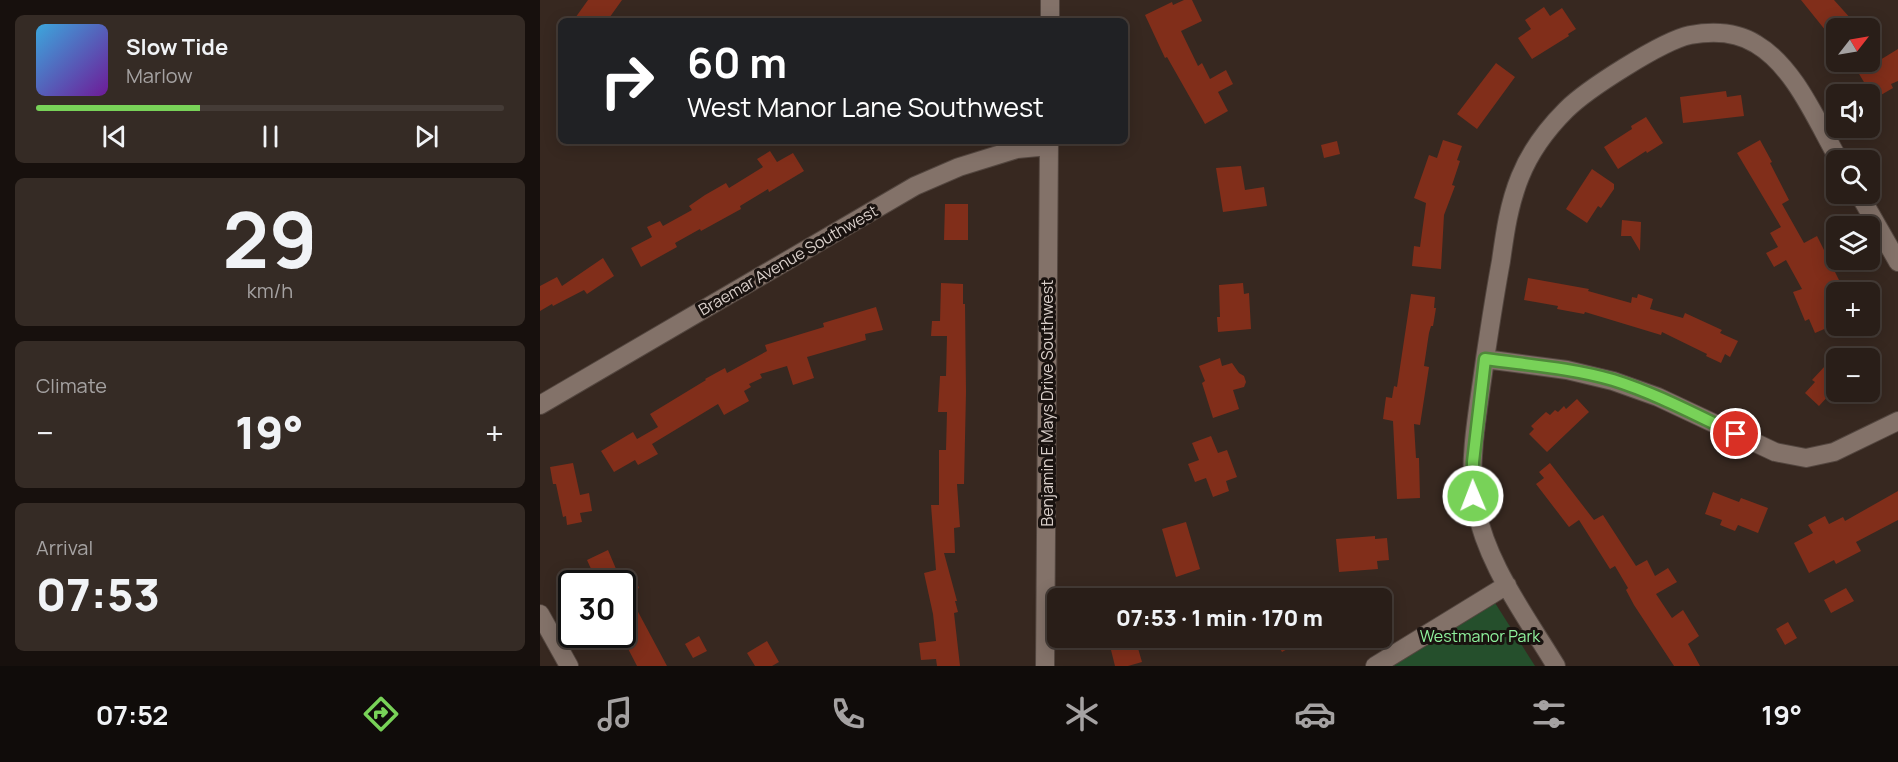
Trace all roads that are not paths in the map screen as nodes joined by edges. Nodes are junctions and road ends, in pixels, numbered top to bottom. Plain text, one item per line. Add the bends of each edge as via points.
1 (1050, 0) edge
2 (1050, 18) edge
3 (1049, 144) edge
4 (1833, 150) edge
5 (1864, 204) edge
6 (1898, 262) edge
7 (1485, 359) junction
8 (540, 405) edge
9 (1898, 421) edge
10 (1507, 585) junction
11 (540, 614) edge
12 (569, 666) edge
13 (1045, 666) edge
14 (1375, 666) edge
15 (1556, 666) edge

1 - 2 street
3 - 8 street, Braemar Avenue Southwest via 1017,149 959,167 915,186
3 - 13 street, Benjamin E Mays Drive Southwest
4 - 7 street via 1788,70 1754,42 1732,35 1688,35 1601,82 1567,109 1540,140 1521,176 1509,211
5 - 6 street
7 - 9 street via 1567,370 1613,381 1658,397 1774,452 1806,458 1834,452
7 - 10 street via 1473,496 1484,540
10 - 14 street
10 - 15 street
11 - 12 street

